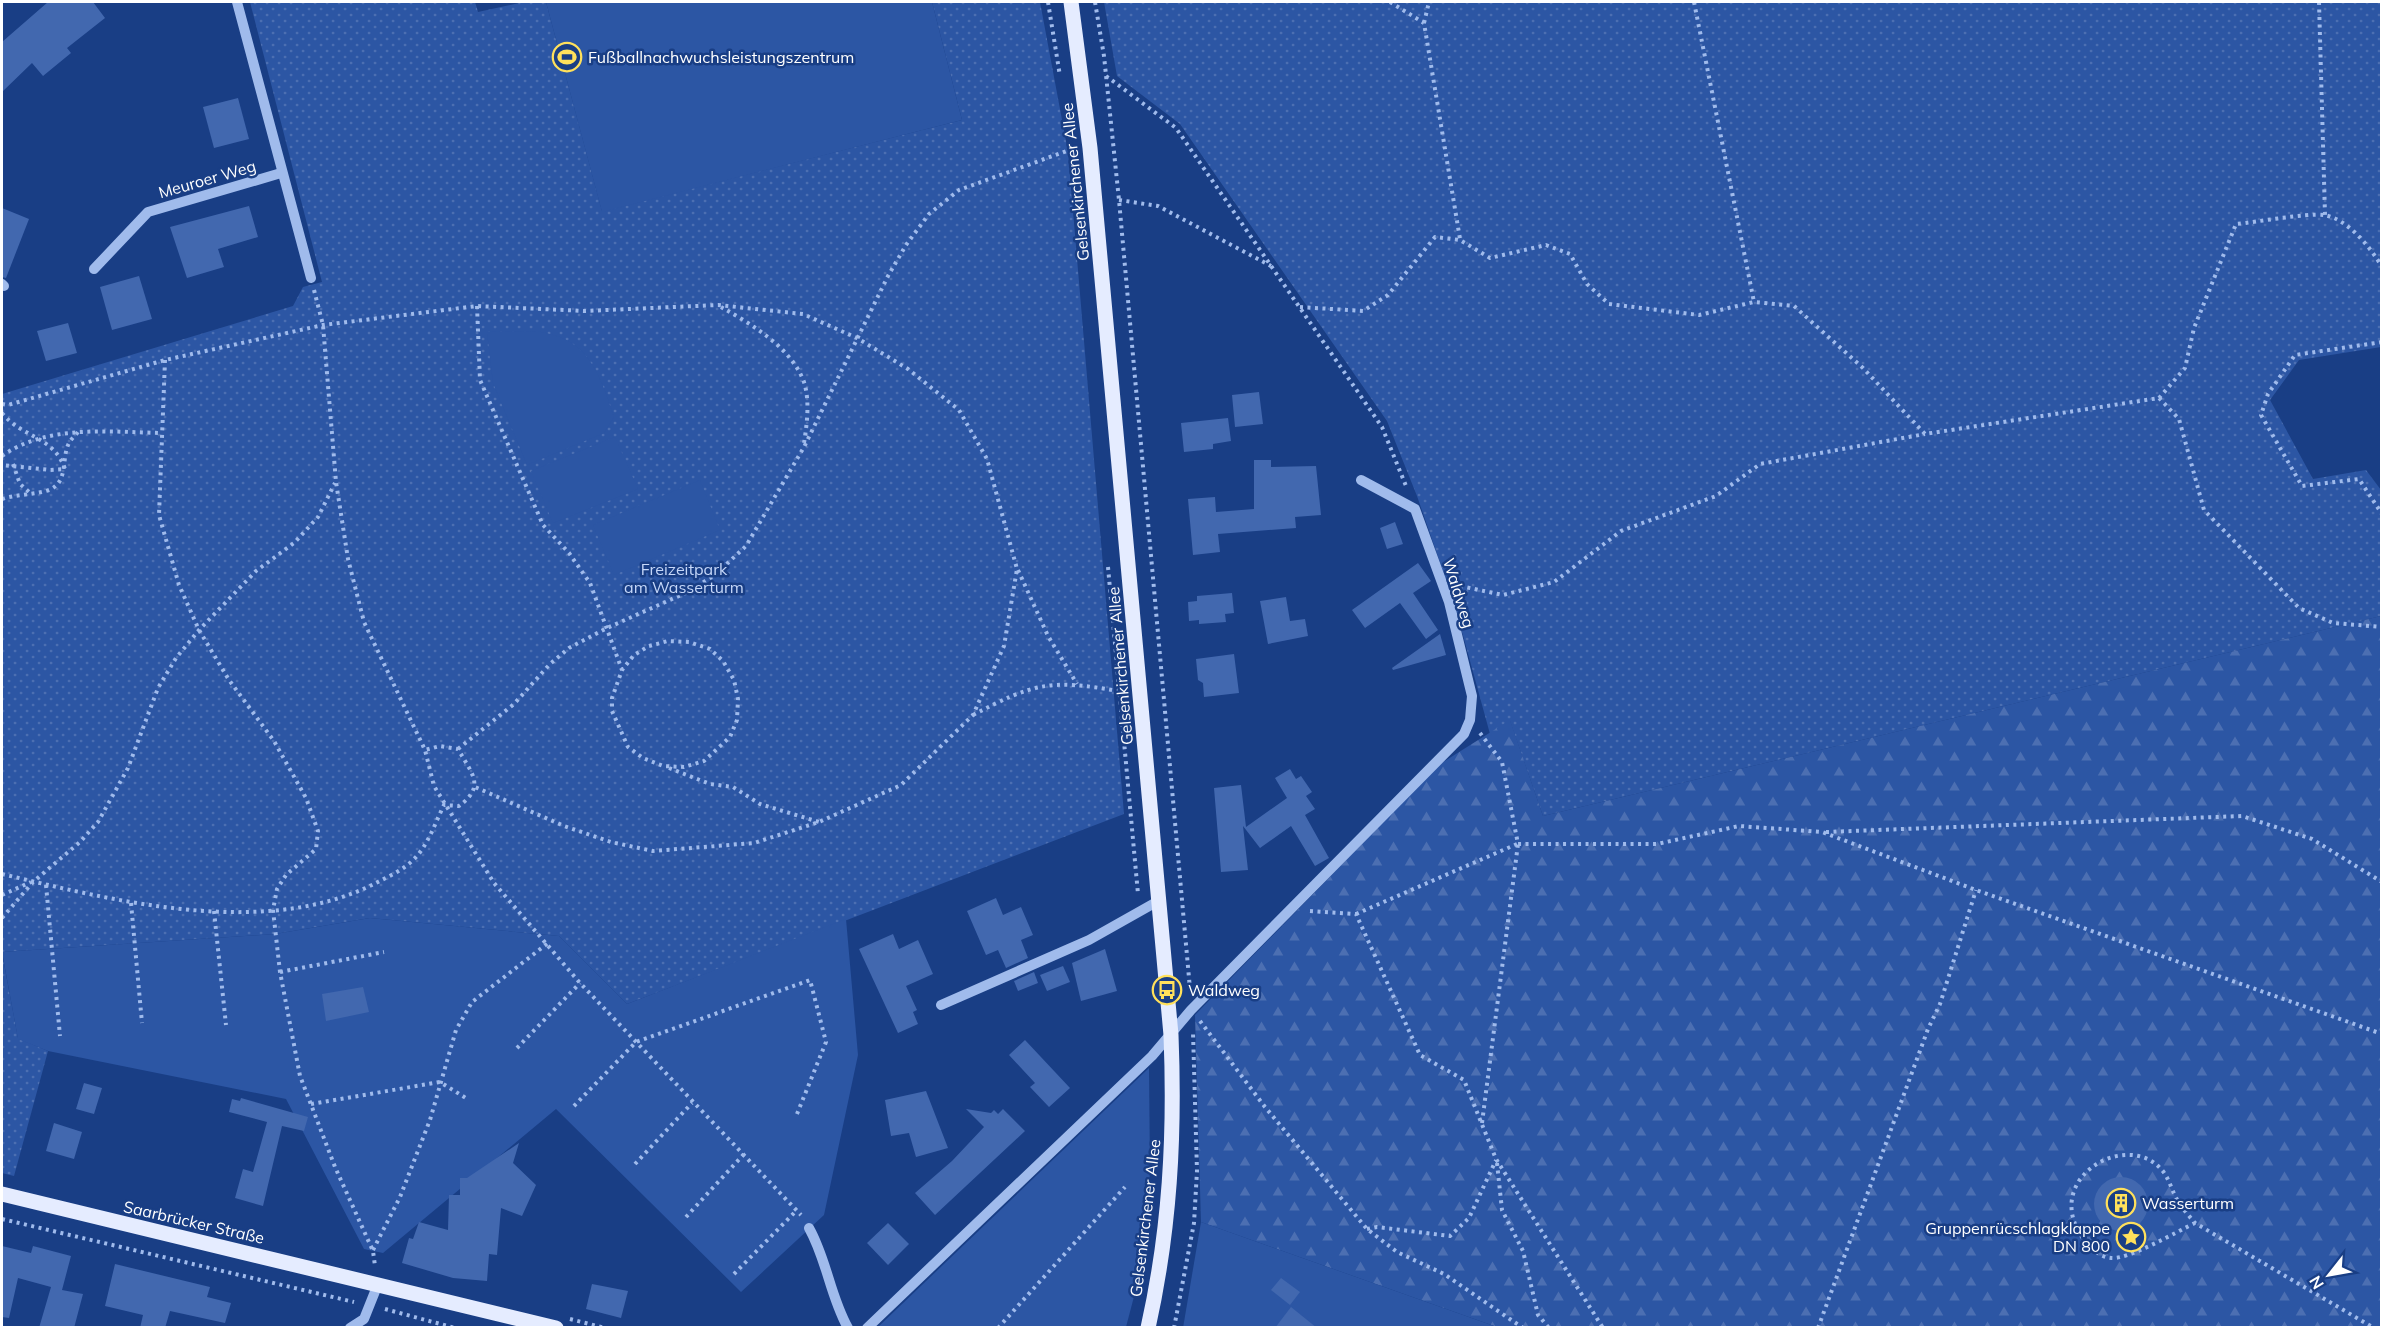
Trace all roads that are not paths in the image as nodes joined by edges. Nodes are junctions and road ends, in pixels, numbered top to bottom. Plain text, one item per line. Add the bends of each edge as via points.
1 (237, 2) edge
2 (1071, 2) edge
3 (281, 173) junction
4 (94, 269) dead end
5 (311, 278) road end
6 (1361, 480) dead end
7 (1160, 900) junction
8 (941, 1005) dead end
9 (1171, 1035) junction
10 (2, 1194) edge
11 (809, 1228) road end
12 (377, 1277) junction
13 (350, 1328) edge
14 (556, 1328) edge
15 (848, 1328) edge
16 (867, 1328) edge
17 (1148, 1328) edge

1 - 3 street, Meuroer Weg
2 - 7 main road, Gelsenkirchener Allee via 1090,148
3 - 4 street, Meuroer Weg via 148,212
3 - 5 street, Meuroer Weg
6 - 9 street, Waldweg via 1415,509 1442,583 1472,696 1470,720 1464,734 1289,909
7 - 8 street via 1089,940
7 - 9 main road, Gelsenkirchener Allee
9 - 16 street
9 - 17 main road, Gelsenkirchener Allee via 1172,1164 1160,1275
10 - 12 main road, Saarbrücker Straße
11 - 15 street via 821,1250 837,1308
12 - 13 street via 371,1306 364,1319
12 - 14 main road, Saarbrücker Straße

